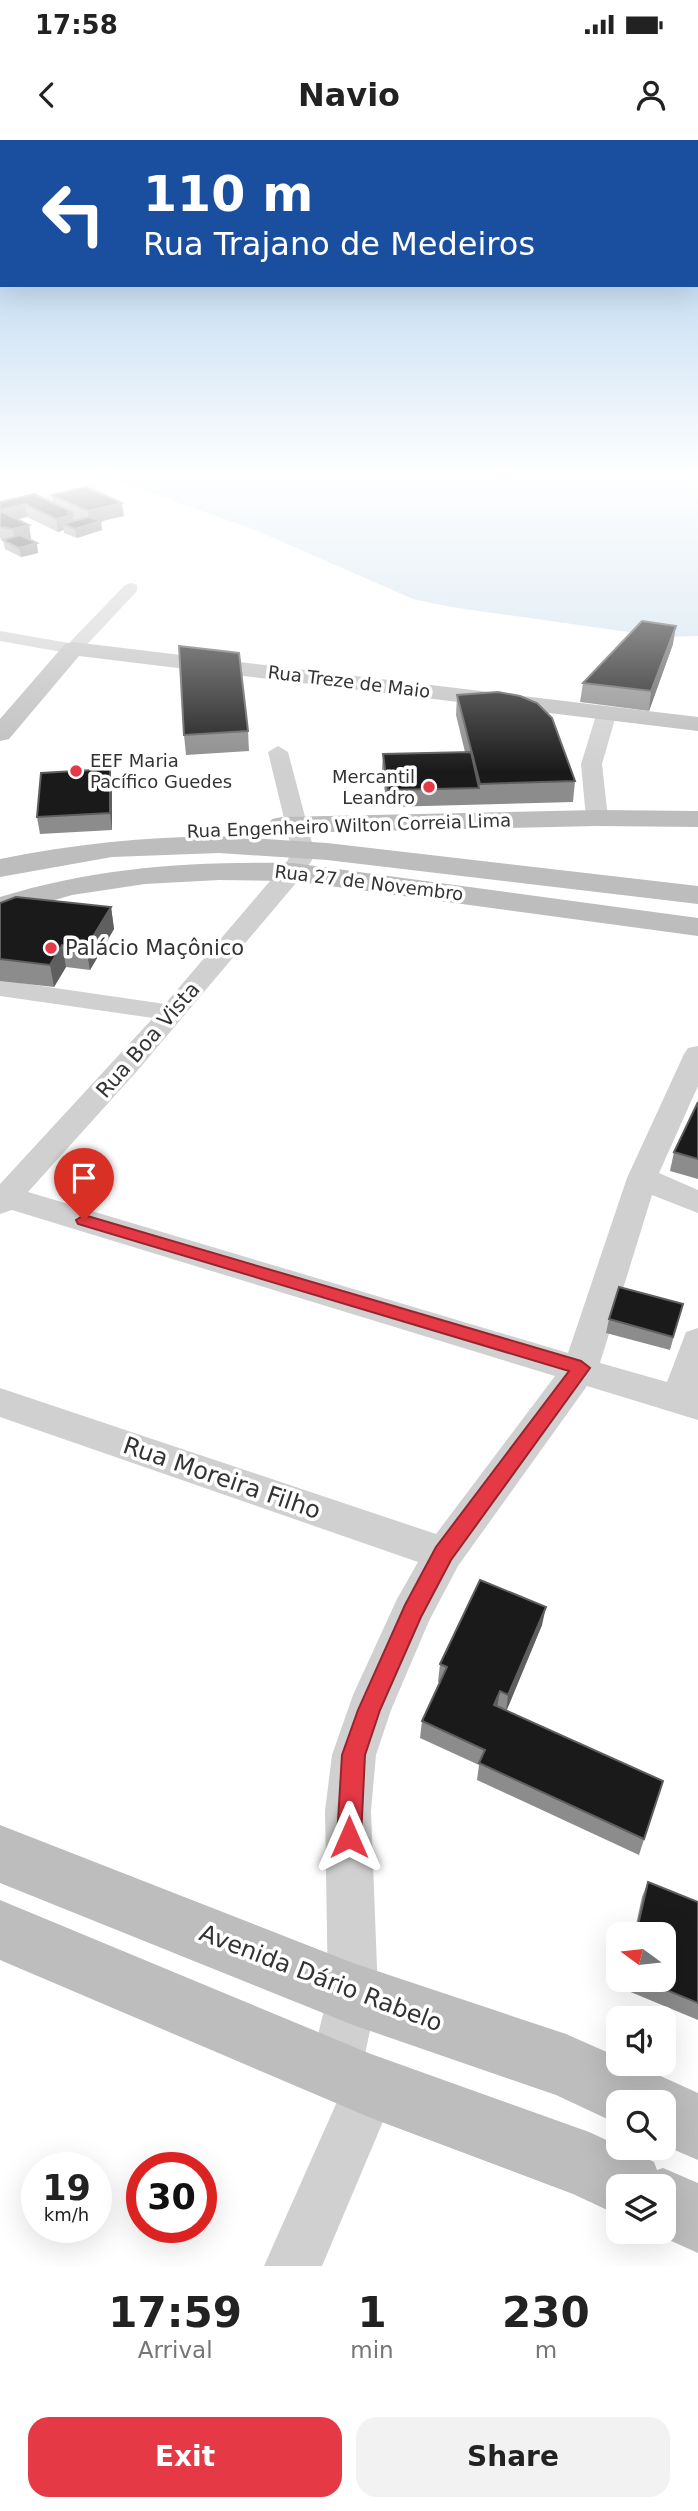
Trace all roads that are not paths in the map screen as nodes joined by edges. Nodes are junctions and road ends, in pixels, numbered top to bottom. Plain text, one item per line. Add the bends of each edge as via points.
1 (131, 588) dead end
2 (0, 636) edge
3 (67, 656) junction
4 (24, 659) dead end
5 (607, 712) junction
6 (698, 724) edge
7 (0, 734) edge
8 (278, 752) dead end
9 (597, 818) junction
10 (698, 819) edge
11 (0, 841) edge
12 (296, 848) junction
13 (0, 868) edge
14 (698, 895) edge
15 (0, 907) edge
16 (696, 927) edge
17 (0, 988) edge
18 (172, 1013) junction
19 (698, 1054) edge
20 (642, 1178) junction
21 (2, 1198) edge
22 (698, 1202) edge
23 (698, 1341) edge
24 (581, 1368) junction
25 (0, 1402) edge
26 (689, 1402) edge
27 (444, 1554) junction
28 (0, 1854) edge
29 (0, 1930) edge
30 (352, 1994) junction
31 (353, 2079) junction
32 (617, 2090) edge
33 (676, 2117) edge
34 (698, 2127) edge
35 (606, 2174) edge
36 (676, 2208) edge
37 (698, 2219) edge
38 (293, 2266) edge

1 - 3 street
2 - 3 street, Rua Treze de Maio
3 - 4 street
3 - 5 main road, Rua Treze de Maio
3 - 7 main road
5 - 6 main road, Rua Treze de Maio
5 - 9 street via 590,760 589,782
8 - 12 street
9 - 10 main road, Rua Engenheiro Wilton Correia Lima
9 - 12 main road, Rua Engenheiro Wilton Correia Lima
11 - 12 main road, Rua Engenheiro Wilton Correia Lima
12 - 13 main road via 251,843 138,844
12 - 14 main road, Rua 27 de Novembro
12 - 15 main road, Rua 27 de Novembro via 207,871 113,878
12 - 16 main road, Rua 27 de Novembro
12 - 18 street, Rua Boa Vista
17 - 18 street
18 - 21 street, Rua Boa Vista
19 - 20 street
20 - 22 street
20 - 24 street
21 - 24 street
23 - 26 street
24 - 26 street
24 - 27 street
25 - 27 street, Rua Moreira Filho
27 - 30 street via 412,1612 354,1755 348,1811
28 - 30 main road, Avenida Dário Rabelo
29 - 31 main road
30 - 31 street
30 - 32 main road, Avenida Dário Rabelo via 566,2066
31 - 35 main road
31 - 38 street
33 - 34 main road
36 - 37 main road

